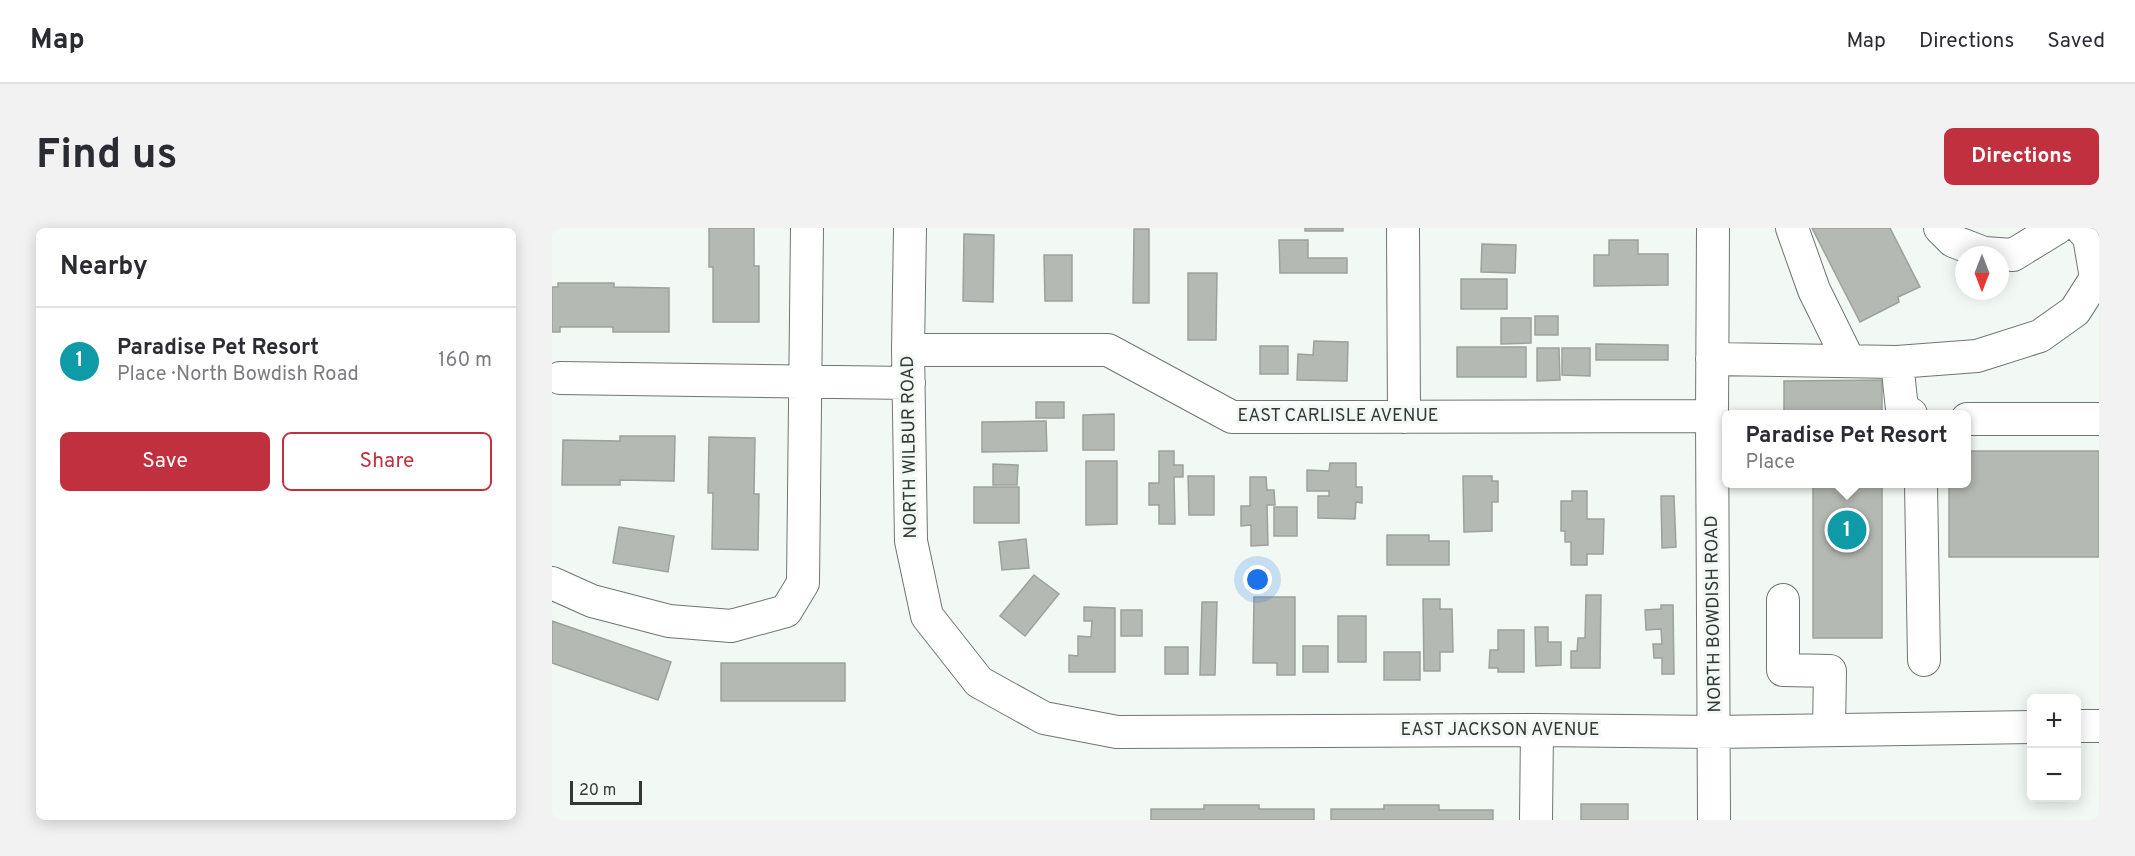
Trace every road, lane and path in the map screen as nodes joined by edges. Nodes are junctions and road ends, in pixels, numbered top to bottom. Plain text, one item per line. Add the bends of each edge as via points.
1 (807, 228) edge
2 (910, 228) edge
3 (1403, 228) edge
4 (1713, 228) edge
5 (1792, 228) edge
6 (1940, 228) edge
7 (2057, 228) edge
8 (2080, 228) edge
9 (908, 350) junction
10 (1712, 359) junction
11 (1849, 361) junction
12 (1897, 362) junction
13 (560, 378) dead end
14 (806, 382) junction
15 (909, 383) junction
16 (1904, 410) edge
17 (1712, 416) junction
18 (1404, 417) junction
19 (1971, 419) edge
20 (2099, 419) edge
21 (1921, 488) edge
22 (552, 583) edge
23 (1783, 600) dead end
24 (1924, 660) dead end
25 (979, 682) joint
26 (2081, 726) edge
27 (2099, 726) edge
28 (2027, 727) edge
29 (1537, 729) junction
30 (1829, 729) junction
31 (1715, 732) junction
32 (1536, 820) edge
33 (1714, 820) edge

1 - 14 street
2 - 9 street, NORTH WILBUR ROAD
3 - 18 street
4 - 10 street, NORTH BOWDISH ROAD
5 - 11 street via 1814,290
6 - 7 street via 1953,241 1984,253 2013,255
8 - 12 street via 2089,237 2096,278 2075,311 2040,336 1977,356
9 - 15 street, NORTH WILBUR ROAD
9 - 18 street, EAST CARLISLE AVENUE via 1108,350 1232,417
10 - 11 street
10 - 17 street, NORTH BOWDISH ROAD
11 - 12 street
12 - 16 street
13 - 14 street
14 - 15 street
14 - 22 street via 803,582 786,611 731,626 669,621 592,601
15 - 25 street, NORTH WILBUR ROAD via 911,541 927,616
17 - 18 street, EAST CARLISLE AVENUE
17 - 31 street, NORTH BOWDISH ROAD
19 - 20 street
21 - 24 street
23 - 30 street via 1783,670 1830,671
25 - 29 street, EAST JACKSON AVENUE via 1044,718 1117,732
26 - 27 street
28 - 30 street, EAST JACKSON AVENUE
29 - 31 street, EAST JACKSON AVENUE
29 - 32 street
30 - 31 street, EAST JACKSON AVENUE
31 - 33 street, NORTH BOWDISH ROAD

